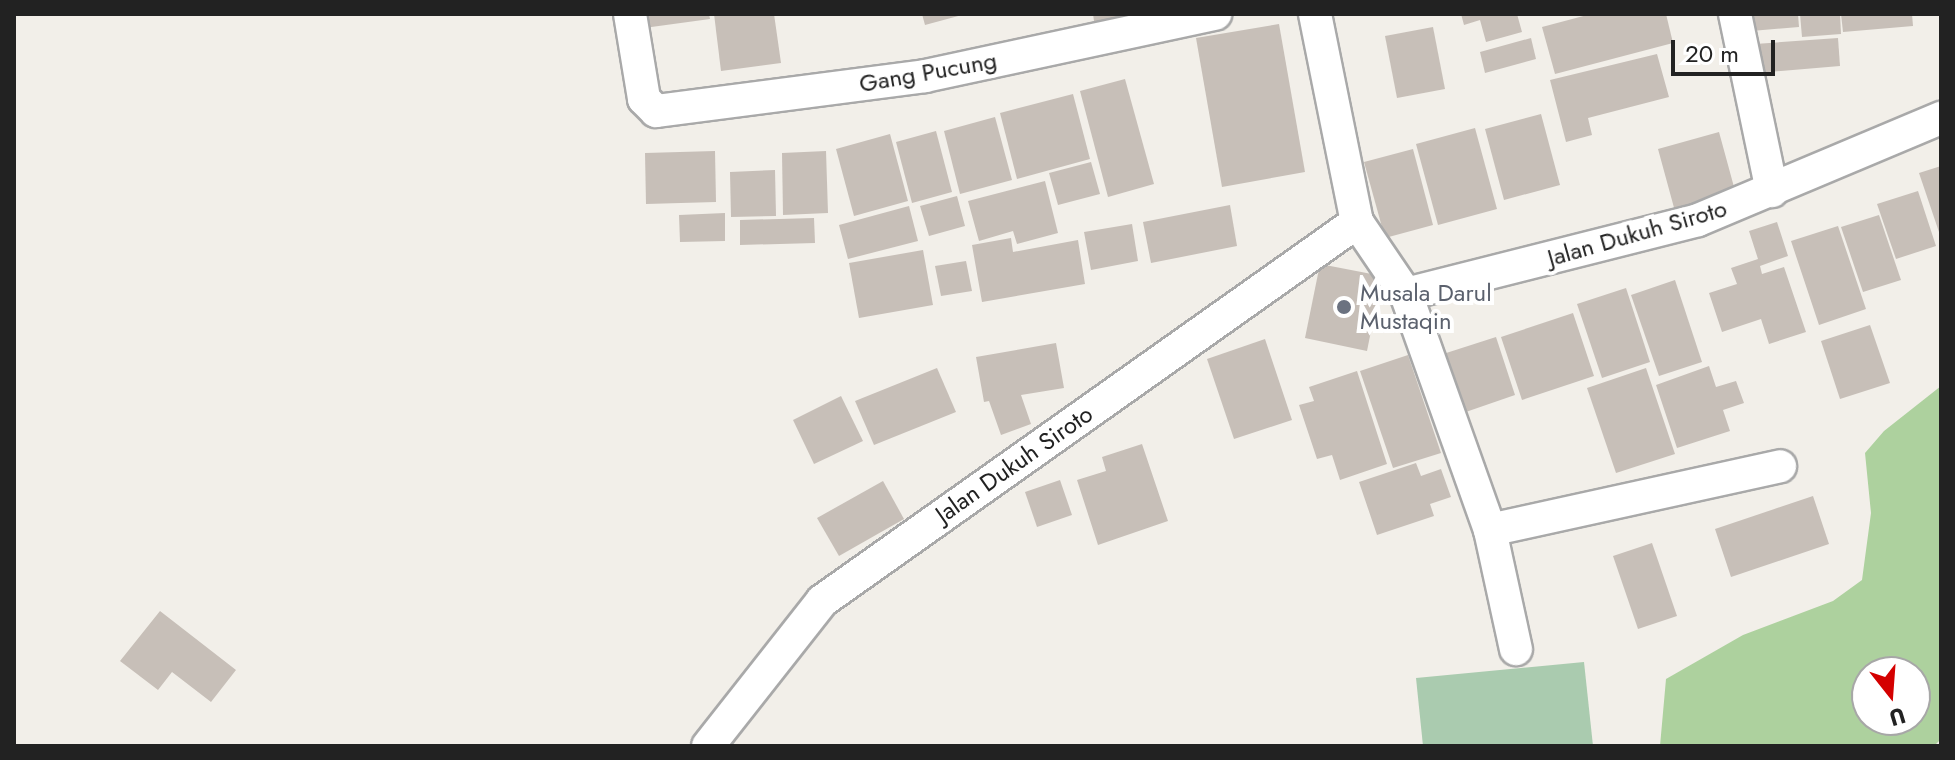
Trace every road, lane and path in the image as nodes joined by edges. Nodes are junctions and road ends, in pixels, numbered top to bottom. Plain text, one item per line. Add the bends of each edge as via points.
1 (630, 14) edge
2 (1215, 14) edge
3 (1315, 14) edge
4 (1735, 14) edge
5 (1941, 113) edge
6 (1772, 191) junction
7 (1357, 222) junction
8 (1406, 294) junction
9 (1780, 466) dead end
10 (1490, 530) junction
11 (1516, 649) dead end
12 (708, 746) edge

1 - 2 street, Gang Pucung via 644,99 656,111 925,76
3 - 7 street
4 - 6 street
5 - 6 street, Jalan Dukuh Siroto
6 - 8 street, Jalan Dukuh Siroto via 1698,220
7 - 8 street
7 - 12 street, Jalan Dukuh Siroto via 822,601
8 - 10 street
9 - 10 street
10 - 11 street

